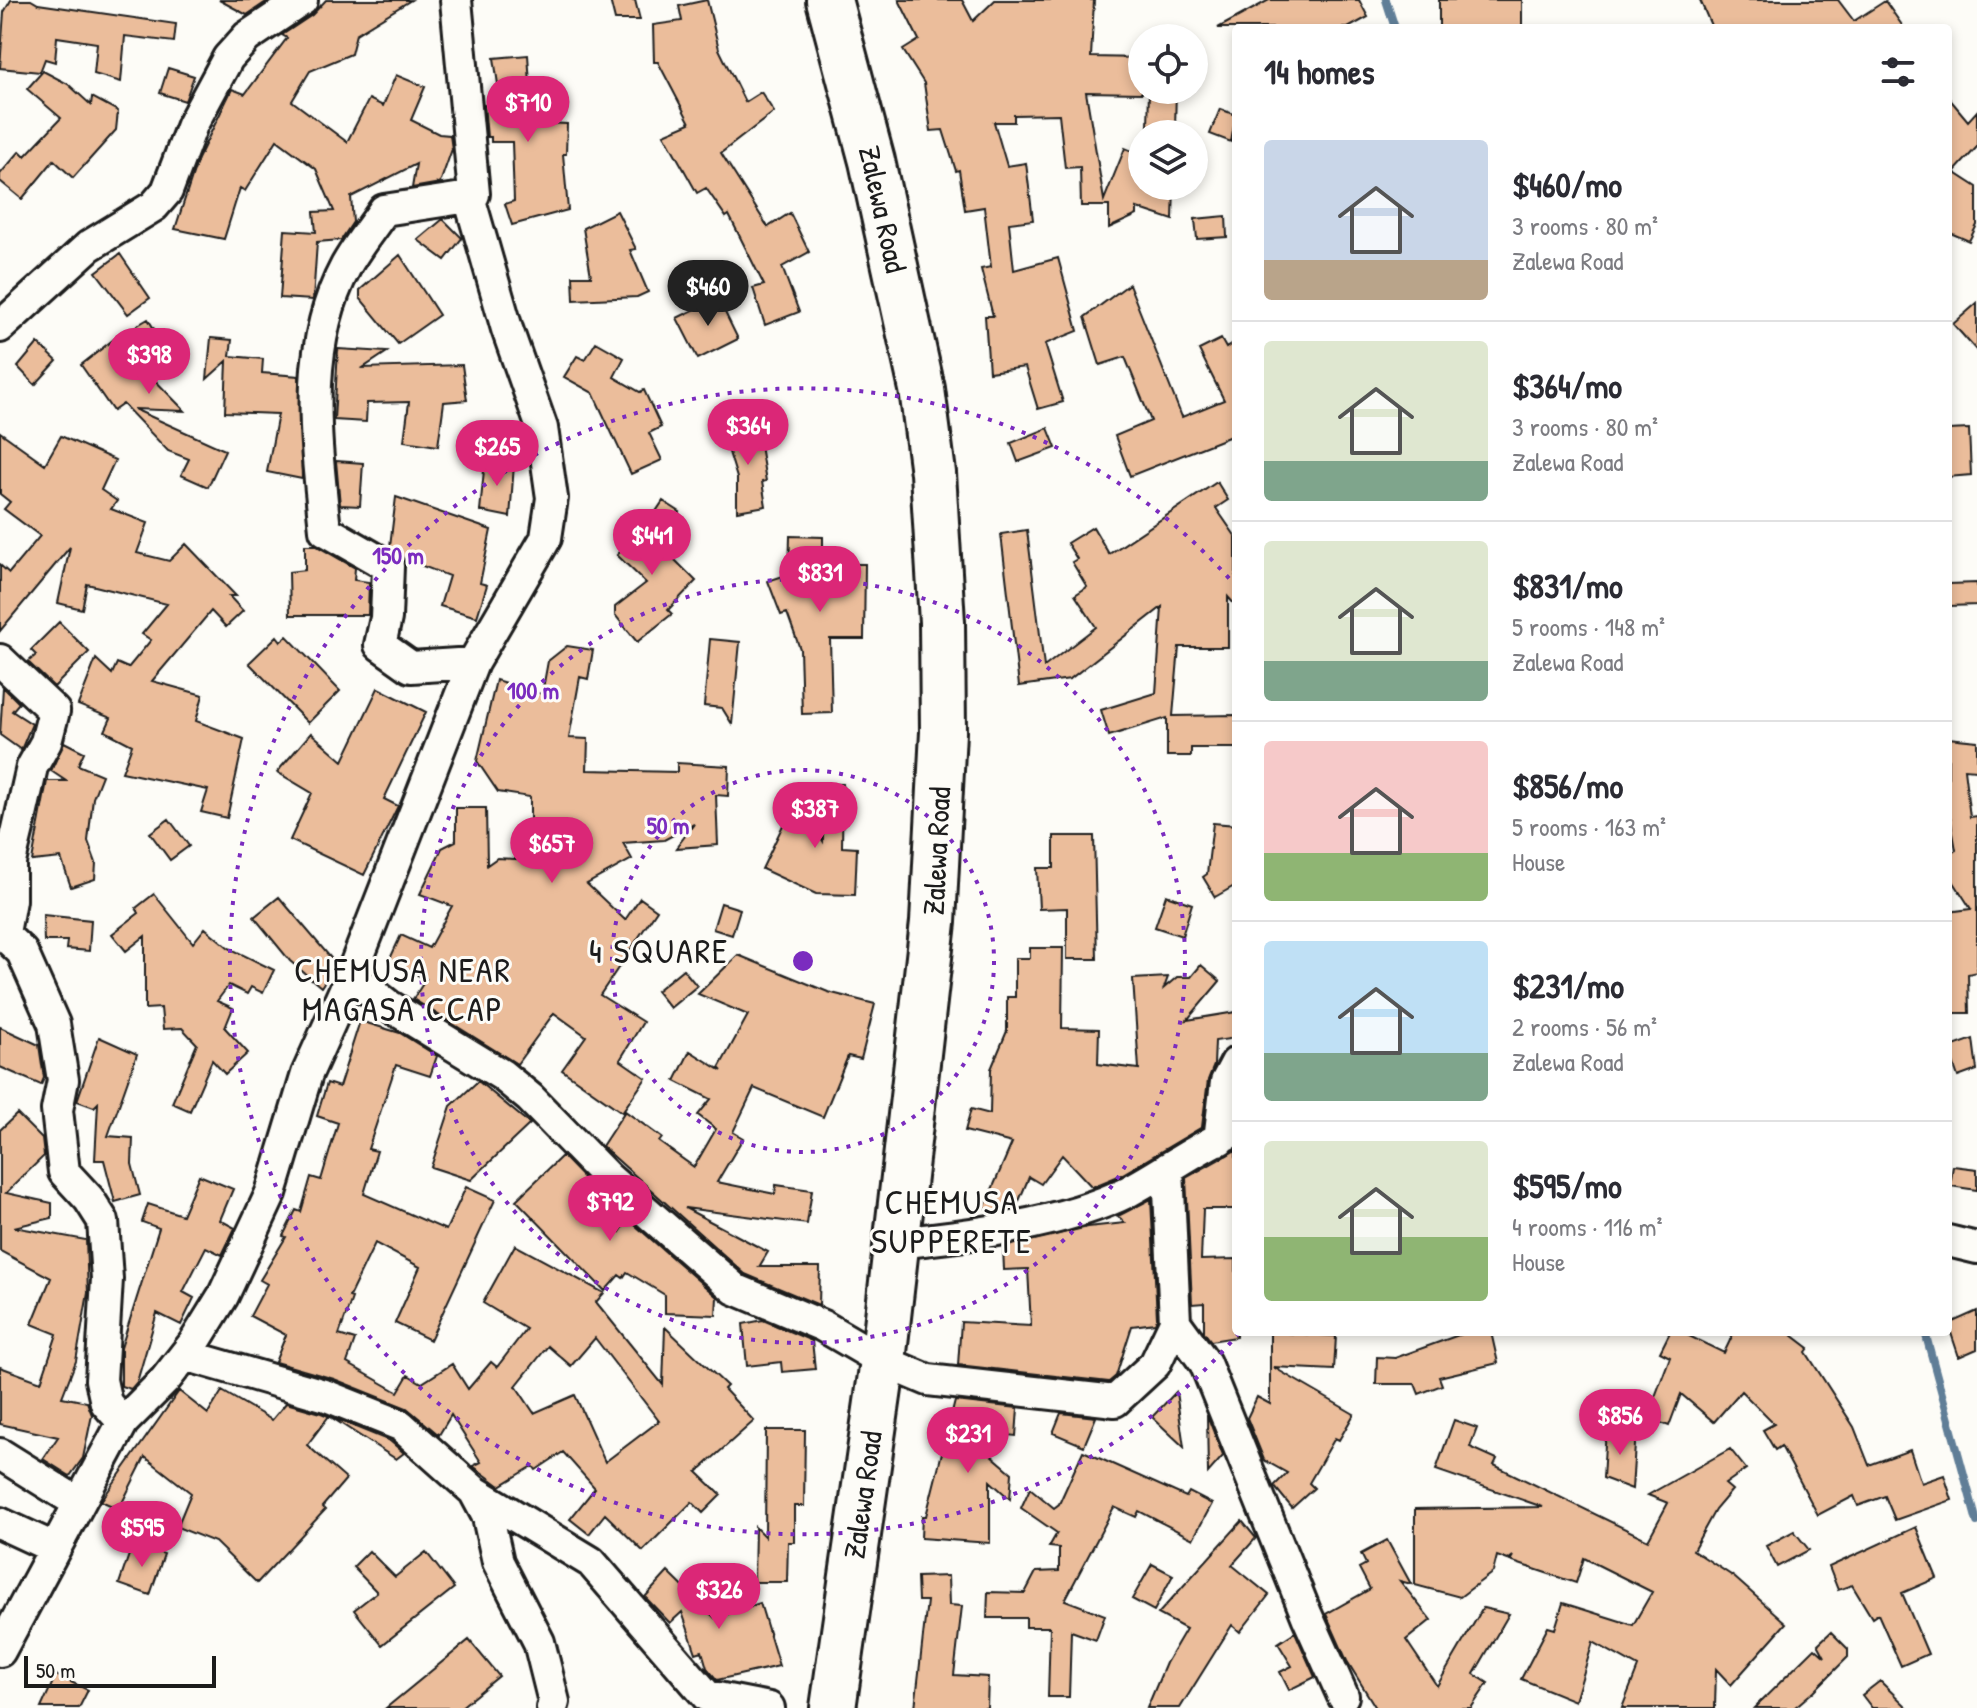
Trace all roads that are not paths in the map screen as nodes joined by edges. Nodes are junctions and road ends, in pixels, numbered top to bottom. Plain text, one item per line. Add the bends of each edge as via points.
1 (302, 0) edge
2 (456, 0) edge
3 (829, 0) edge
4 (469, 197) junction
5 (0, 327) edge
6 (0, 660) edge
7 (473, 663) junction
8 (2, 932) edge
9 (351, 976) junction
10 (1232, 1073) edge
11 (1227, 1135) edge
12 (1168, 1168) junction
13 (1952, 1242) edge
14 (895, 1243) junction
15 (1977, 1248) edge
16 (1175, 1322) junction
17 (185, 1355) junction
18 (883, 1361) junction
19 (123, 1422) junction
20 (0, 1454) edge
21 (474, 1491) junction
22 (77, 1502) junction
23 (0, 1523) edge
24 (54, 1548) junction
25 (0, 1651) edge
26 (1343, 1696) dead end
27 (552, 1708) edge
28 (769, 1708) edge
29 (833, 1708) edge

1 - 5 street via 247,37 228,58 192,125 167,191 154,206 89,246
2 - 4 street via 474,194
3 - 14 highway, Zalewa Road via 872,161 919,376 933,473 942,622 943,732 933,922
4 - 7 street via 542,428 552,498 546,538
4 - 7 street via 384,210 346,267 317,349 315,403 325,530 388,566 380,645 411,667
6 - 8 street via 54,711 32,767
7 - 9 street
8 - 19 street via 22,952 54,1024 63,1080 57,1110 64,1172 103,1221 107,1279 101,1380 106,1403
9 - 17 street via 307,1074 271,1193 223,1296
9 - 18 street via 502,1075 607,1177 735,1289 823,1326
10 - 11 street via 1223,1095
11 - 12 street
12 - 14 street via 1127,1192 1086,1207 963,1237
12 - 16 street
13 - 15 street
14 - 18 highway, Zalewa Road
16 - 18 street via 1155,1364 1115,1401 928,1380
16 - 26 street via 1205,1363
17 - 19 street
17 - 21 street via 327,1396 400,1425
18 - 29 highway, Zalewa Road
19 - 22 street
20 - 22 street
21 - 27 street via 488,1517 498,1562 539,1642
21 - 28 street via 591,1562 707,1696
22 - 24 street
23 - 24 street
24 - 25 street

